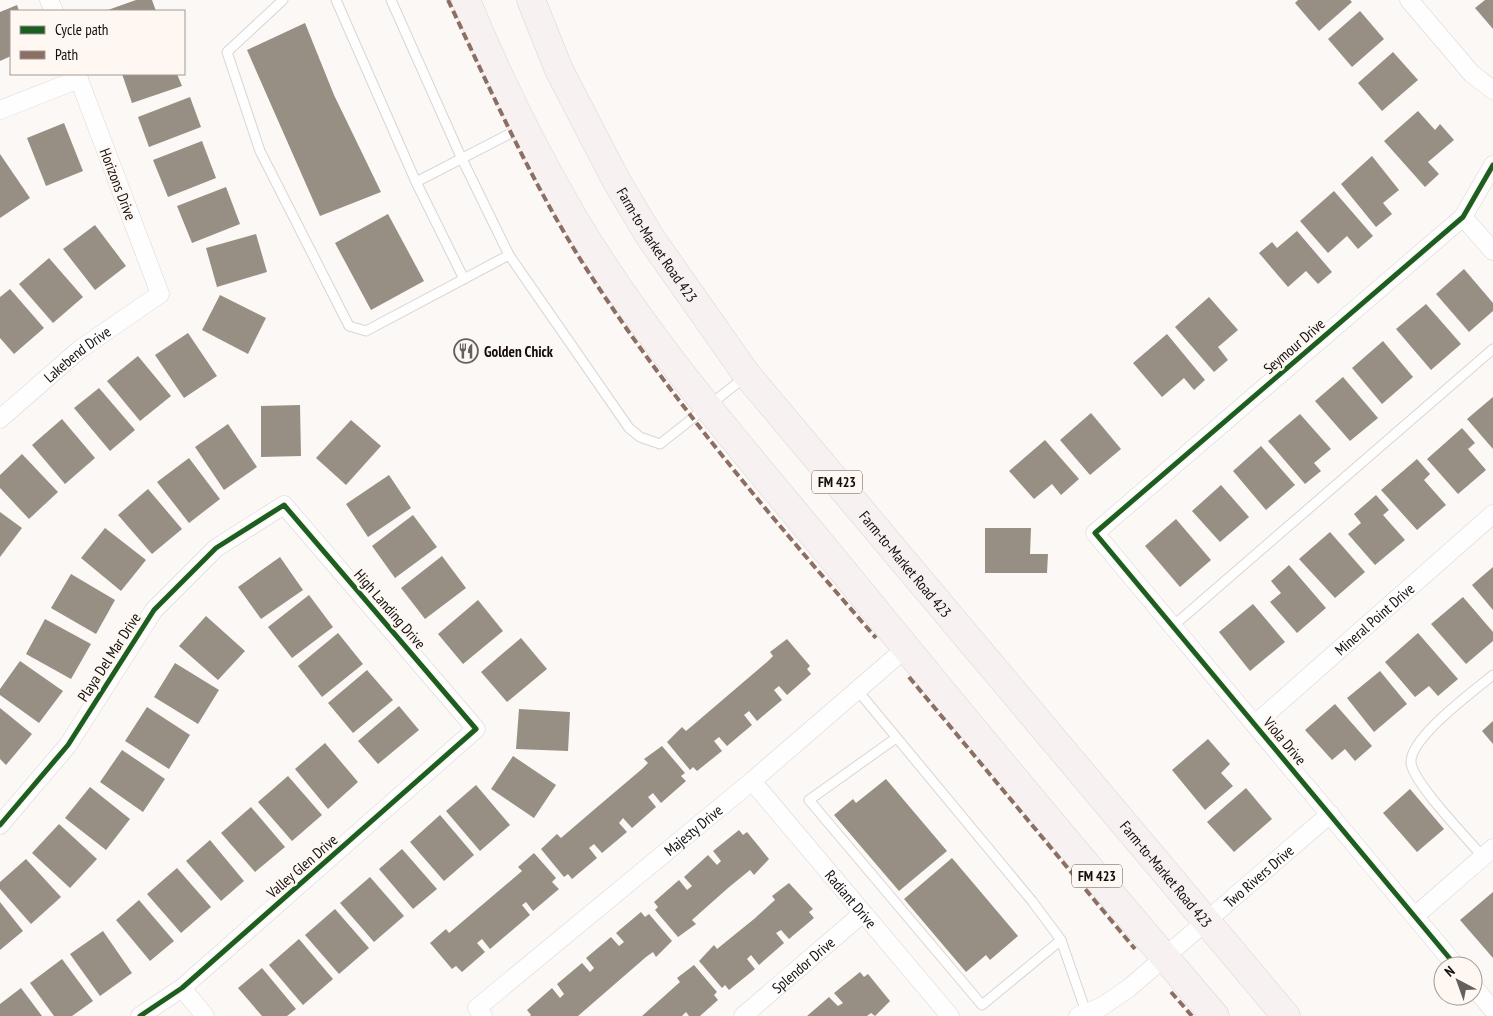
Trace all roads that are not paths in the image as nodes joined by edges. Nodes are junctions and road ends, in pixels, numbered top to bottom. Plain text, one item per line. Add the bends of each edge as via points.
1 (283, 0) edge
2 (336, 0) edge
3 (391, 0) edge
4 (466, 0) edge
5 (531, 0) edge
6 (1409, 0) edge
7 (78, 76) edge
8 (1493, 90) edge
9 (0, 110) edge
10 (525, 126) junction
11 (461, 157) junction
12 (1493, 166) edge
13 (416, 182) junction
14 (1463, 216) junction
15 (1493, 251) edge
16 (509, 255) junction
17 (464, 279) junction
18 (160, 294) joint
19 (1493, 349) edge
20 (747, 375) junction
21 (708, 406) junction
22 (0, 419) edge
23 (284, 505) joint
24 (1493, 514) edge
25 (1095, 533) joint
26 (1173, 626) junction
27 (906, 648) junction
28 (1493, 675) edge
29 (858, 691) junction
30 (1254, 724) junction
31 (476, 730) joint
32 (896, 738) junction
33 (752, 781) junction
34 (1330, 814) junction
35 (0, 825) edge
36 (1488, 853) edge
37 (862, 914) junction
38 (1415, 916) junction
39 (1206, 921) junction
40 (1061, 940) junction
41 (1448, 956) edge
42 (1164, 957) junction
43 (182, 988) junction
44 (480, 1012) edge
45 (1084, 1015) edge
46 (140, 1016) edge
47 (205, 1016) edge
48 (743, 1016) edge
49 (950, 1016) edge
50 (1215, 1016) edge
51 (1286, 1016) edge

1 - 17 lane via 227,52 260,150 350,326 366,331
2 - 13 lane
3 - 11 lane
4 - 10 main road, FM 423
5 - 20 main road, Farm-to-Market Road 423 / FM 423 via 559,70 616,180 650,237
6 - 8 street via 1472,74
7 - 9 street
7 - 18 street, Horizons Drive
10 - 11 lane
10 - 21 main road, FM 423 via 573,217 634,309
11 - 13 lane
11 - 16 lane
12 - 14 street, Seymour Drive
13 - 17 lane
14 - 15 street
14 - 25 street, Seymour Drive
16 - 17 lane
16 - 21 lane via 629,428 640,437 660,444
18 - 22 street, Lakebend Drive via 80,350
19 - 26 lane
20 - 21 lane
20 - 39 main road, Farm-to-Market Road 423 / FM 423
21 - 27 main road, FM 423
23 - 31 street, High Landing Drive
23 - 35 street, Playa Del Mar Drive via 216,548 154,610 68,745
24 - 30 street, Mineral Point Drive
25 - 26 street, Viola Drive
26 - 30 street, Viola Drive
27 - 29 street, Majesty Drive
27 - 42 main road, FM 423
28 - 36 lane via 1428,732 1415,749 1411,762 1418,779
29 - 32 lane
29 - 33 street, Majesty Drive
30 - 34 street, Viola Drive
31 - 43 street, Valley Glen Drive
32 - 40 lane
32 - 40 lane via 809,800 982,1005
33 - 37 street, Radiant Drive
33 - 44 street, Majesty Drive
34 - 38 street, Viola Drive
34 - 39 street, Two Rivers Drive
36 - 38 street
37 - 48 street, Splendor Drive
37 - 49 street, Radiant Drive
38 - 41 street, Viola Drive
39 - 42 street, Two Rivers Drive
39 - 51 main road, Farm-to-Market Road 423 / FM 423
40 - 45 lane
42 - 45 street, Two Rivers Drive via 1129,988
42 - 50 main road, FM 423
43 - 46 street, Valley Glen Drive
43 - 47 street

